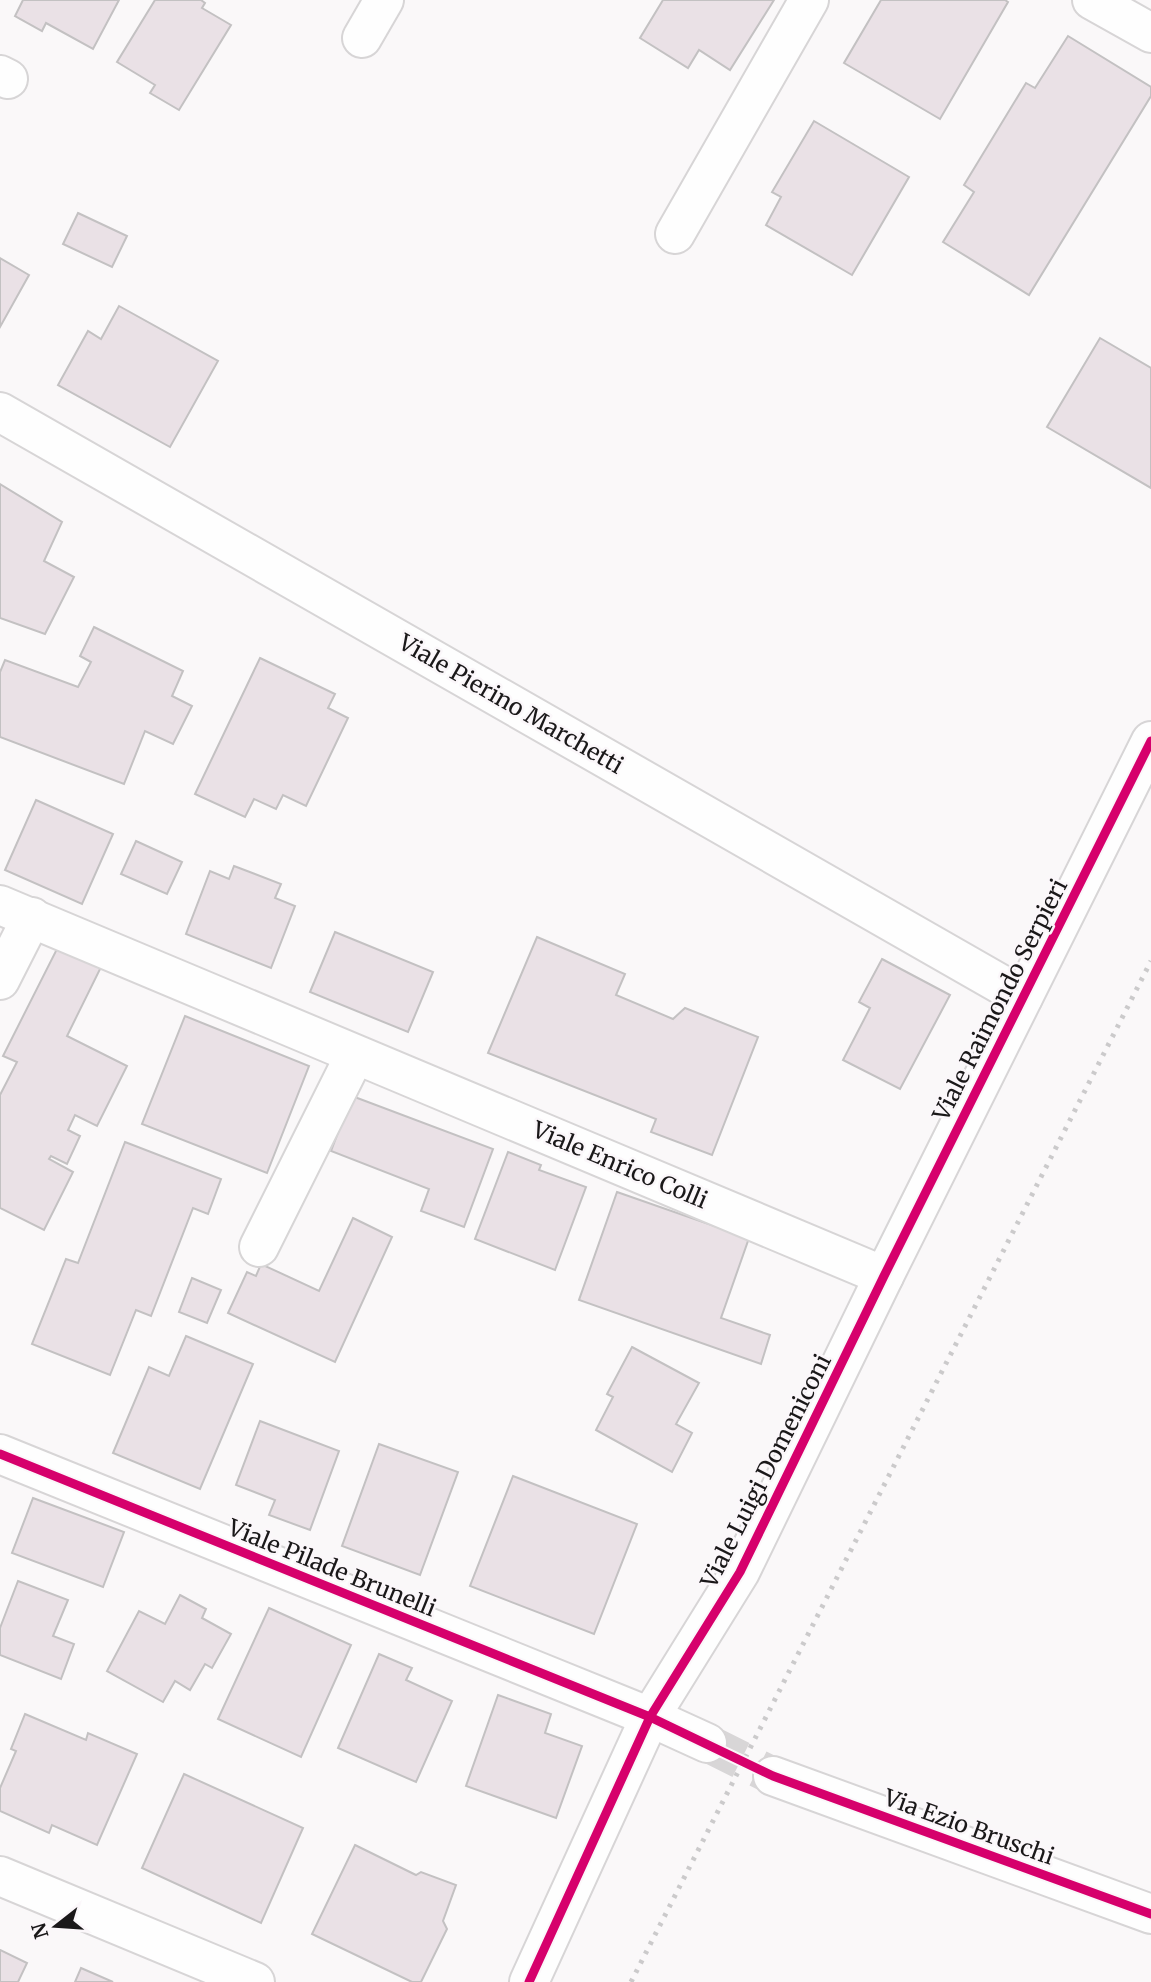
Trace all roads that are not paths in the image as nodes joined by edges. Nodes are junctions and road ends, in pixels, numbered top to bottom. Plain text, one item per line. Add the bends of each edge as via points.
1 (384, 0) edge
2 (809, 0) edge
3 (1091, 0) edge
4 (1151, 33) edge
5 (362, 38) dead end
6 (675, 234) dead end
7 (0, 412) edge
8 (1151, 741) edge
9 (16, 911) edge
10 (0, 980) edge
11 (1023, 997) junction
12 (355, 1055) junction
13 (260, 1247) dead end
14 (884, 1276) junction
15 (0, 1454) edge
16 (650, 1717) junction
17 (706, 1743) tunnel mouth
18 (773, 1776) tunnel mouth
19 (0, 1876) edge
20 (1151, 1914) edge
21 (256, 1982) edge
22 (529, 1982) edge

1 - 5 street
2 - 6 street
3 - 4 street
7 - 11 street, Viale Pierino Marchetti
8 - 11 street, Viale Raimondo Serpieri
9 - 10 street
9 - 12 street, Viale Enrico Colli
11 - 14 street, Viale Raimondo Serpieri
12 - 13 street
12 - 14 street, Viale Enrico Colli
14 - 16 street, Viale Luigi Domeniconi via 740,1572
15 - 16 street, Viale Pilade Brunelli
16 - 17 street
16 - 22 street, Viale Luigi Domeniconi
18 - 20 street, Via Ezio Bruschi
19 - 21 street

